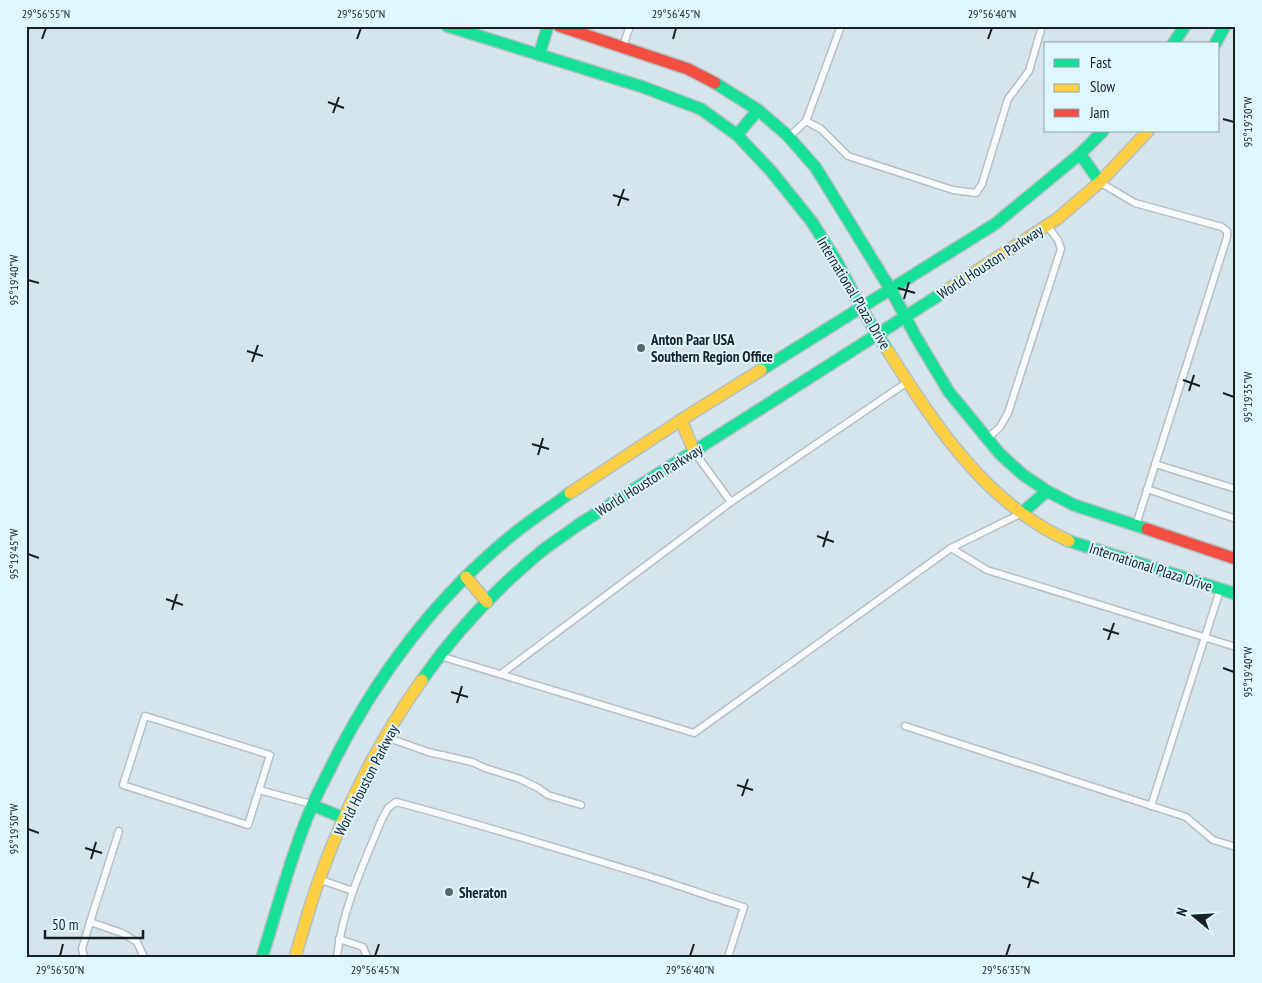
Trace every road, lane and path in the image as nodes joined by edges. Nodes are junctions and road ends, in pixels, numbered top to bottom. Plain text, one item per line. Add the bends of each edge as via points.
1 (447, 26) edge
2 (548, 26) edge
3 (559, 26) edge
4 (630, 26) edge
5 (841, 26) edge
6 (1042, 26) edge
7 (1185, 26) edge
8 (1225, 26) edge
9 (1174, 42) edge
10 (1216, 42) edge
11 (623, 46) junction
12 (539, 55) junction
13 (758, 110) junction
14 (806, 121) junction
15 (1102, 132) edge
16 (1147, 132) edge
17 (737, 135) junction
18 (789, 137) junction
19 (1080, 154) junction
20 (1100, 182) junction
21 (1047, 225) junction
22 (891, 290) junction
23 (861, 308) junction
24 (906, 318) junction
25 (878, 335) junction
26 (908, 382) junction
27 (681, 420) junction
28 (987, 439) junction
29 (694, 451) junction
30 (1155, 464) junction
31 (1147, 489) junction
32 (1236, 489) edge
33 (1047, 490) junction
34 (731, 502) junction
35 (1022, 514) junction
36 (1236, 519) edge
37 (1136, 526) junction
38 (951, 548) junction
39 (1236, 559) edge
40 (466, 576) junction
41 (1220, 590) junction
42 (1236, 594) edge
43 (487, 602) junction
44 (1205, 637) junction
45 (1236, 647) edge
46 (439, 655) junction
47 (501, 674) junction
48 (905, 726) dead end
49 (385, 736) junction
50 (259, 790) junction
51 (312, 805) junction
52 (581, 805) dead end
53 (1151, 806) junction
54 (344, 818) junction
55 (118, 831) dead end
56 (1236, 847) edge
57 (320, 880) junction
58 (353, 891) junction
59 (90, 922) junction
60 (339, 939) junction
61 (84, 957) edge
62 (144, 957) edge
63 (262, 957) edge
64 (296, 957) edge
65 (337, 957) edge
66 (367, 957) edge
67 (728, 957) edge

1 - 12 street, International Plaza Drive
2 - 12 street
3 - 11 street, International Plaza Drive
4 - 11 lane
5 - 14 lane
6 - 14 lane via 1029,71 1008,99 982,184 976,193 953,190 848,156 821,129
7 - 9 street
8 - 10 street
11 - 13 street, International Plaza Drive via 688,69
12 - 17 street, International Plaza Drive via 643,87 701,110
13 - 17 street
13 - 18 street, International Plaza Drive
14 - 18 lane
15 - 19 street, World Houston Parkway
16 - 20 street, World Houston Parkway
17 - 23 street, International Plaza Drive via 812,222
18 - 22 street, International Plaza Drive via 816,168
19 - 20 street
19 - 22 street, World Houston Parkway via 995,224
20 - 21 street, World Houston Parkway
20 - 30 lane via 1135,203 1227,230
21 - 24 street, World Houston Parkway
21 - 28 lane via 1061,249 1008,413 1000,427
22 - 23 street, World Houston Parkway
22 - 24 street, International Plaza Drive
23 - 25 street, International Plaza Drive
23 - 27 street, World Houston Parkway
24 - 25 street, World Houston Parkway
24 - 28 street, International Plaza Drive via 949,392
25 - 26 street, International Plaza Drive
25 - 29 street, World Houston Parkway
26 - 34 lane
26 - 35 street, International Plaza Drive via 945,437 984,482
27 - 29 street
27 - 40 street, World Houston Parkway via 540,514
28 - 33 street, International Plaza Drive via 1022,474
29 - 34 lane
29 - 43 street, World Houston Parkway via 538,554
30 - 31 lane
30 - 32 lane
31 - 36 lane
31 - 37 lane
33 - 35 street
33 - 37 street, International Plaza Drive via 1074,505
34 - 47 lane
35 - 38 lane
35 - 41 street, International Plaza Drive via 1049,532 1078,544
37 - 39 street, International Plaza Drive
38 - 44 lane via 987,570
38 - 47 lane via 694,733
40 - 43 street
40 - 51 street, World Houston Parkway via 407,642 379,682 352,725
41 - 42 street, International Plaza Drive
41 - 44 lane
43 - 46 street, World Houston Parkway
44 - 45 lane
44 - 53 lane
46 - 47 lane
46 - 49 street, World Houston Parkway
48 - 53 lane
49 - 52 lane via 428,752 520,778 548,796
49 - 54 street, World Houston Parkway
50 - 50 lane via 270,755 145,716 123,786 248,825
50 - 51 lane
51 - 54 street
51 - 63 street, World Houston Parkway
53 - 56 lane via 1186,817 1213,840
54 - 57 street, World Houston Parkway
55 - 59 lane
57 - 58 lane
57 - 64 street, World Houston Parkway
58 - 60 lane
58 - 67 lane via 382,819 396,802 744,906
59 - 61 lane via 82,950
59 - 62 lane via 137,942
60 - 65 lane
60 - 66 lane via 363,947

